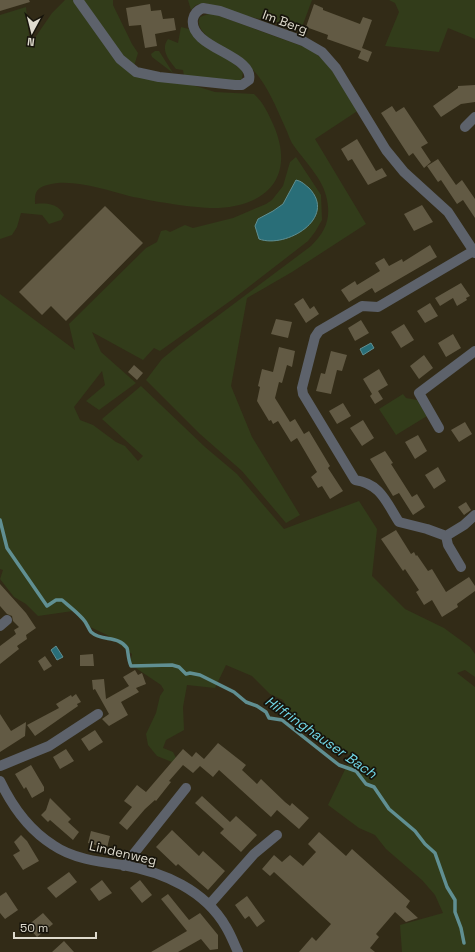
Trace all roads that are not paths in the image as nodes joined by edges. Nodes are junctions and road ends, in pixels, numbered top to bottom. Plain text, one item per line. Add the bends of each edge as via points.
1 (78, 0) edge
2 (475, 117) edge
3 (465, 127) dead end
4 (475, 251) edge
5 (475, 351) edge
6 (439, 428) dead end
7 (475, 515) edge
8 (446, 536) junction
9 (461, 568) dead end
10 (98, 714) dead end
11 (0, 766) edge
12 (0, 780) edge
13 (186, 788) dead end
14 (277, 835) dead end
15 (124, 866) junction
16 (209, 905) junction
17 (238, 952) edge

1 - 4 street, Im Berg via 120,59 136,72 159,77 235,85 242,85 249,80 248,71 242,64 211,45 195,30 194,17 203,8 220,11 316,48 336,68 386,150 404,172 448,212
2 - 3 street
4 - 8 street via 378,307 362,306 319,331 315,337 302,388 302,394 355,480 367,482 377,488 399,522 427,528
5 - 6 street via 419,393
7 - 8 street
8 - 9 street via 448,545
10 - 11 street via 49,746
12 - 15 street, Lindenweg via 12,804 33,830 54,846 92,861
13 - 15 street
14 - 16 street via 254,854
15 - 16 street, Lindenweg via 167,877 189,888
16 - 17 street, Lindenweg via 226,926

